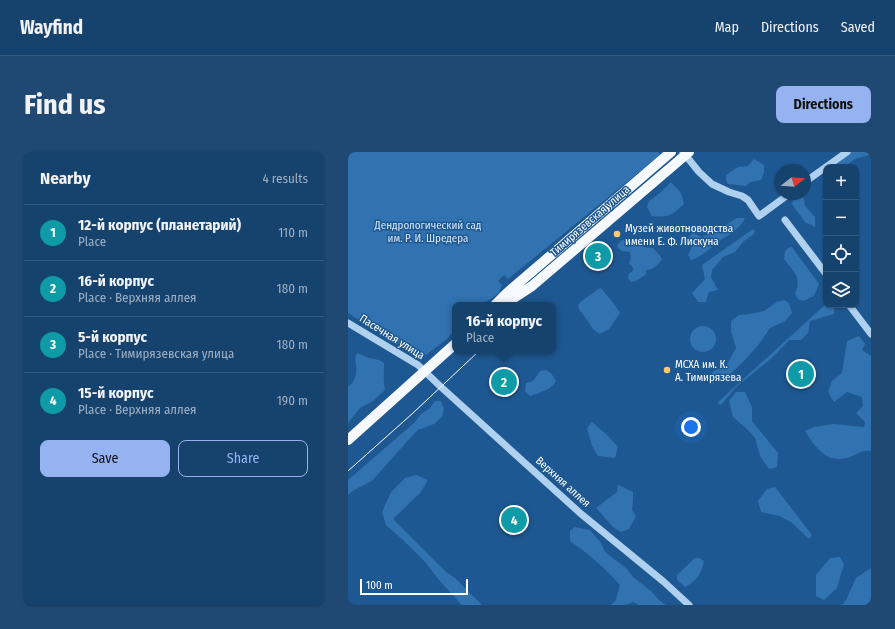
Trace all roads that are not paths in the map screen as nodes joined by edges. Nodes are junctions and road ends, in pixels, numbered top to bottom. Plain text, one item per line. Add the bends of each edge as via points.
1 (671, 152) edge
2 (847, 152) edge
3 (686, 153) edge
4 (811, 178) edge
5 (781, 200) edge
6 (785, 220) dead end
7 (824, 272) edge
8 (498, 302) edge
9 (508, 302) edge
10 (851, 308) edge
11 (348, 323) edge
12 (871, 334) edge
13 (452, 347) edge
14 (425, 371) junction
15 (348, 440) edge
16 (689, 605) edge

1 - 8 main road, Тимирязевская улица
2 - 4 street
3 - 5 street via 699,172 712,184 748,200 759,216
3 - 9 main road, Тимирязевская улица via 532,286
6 - 7 street
10 - 12 street
11 - 14 street, Пасечная улица
13 - 14 main road
14 - 15 main road
14 - 16 street, Верхняя аллея via 580,513

